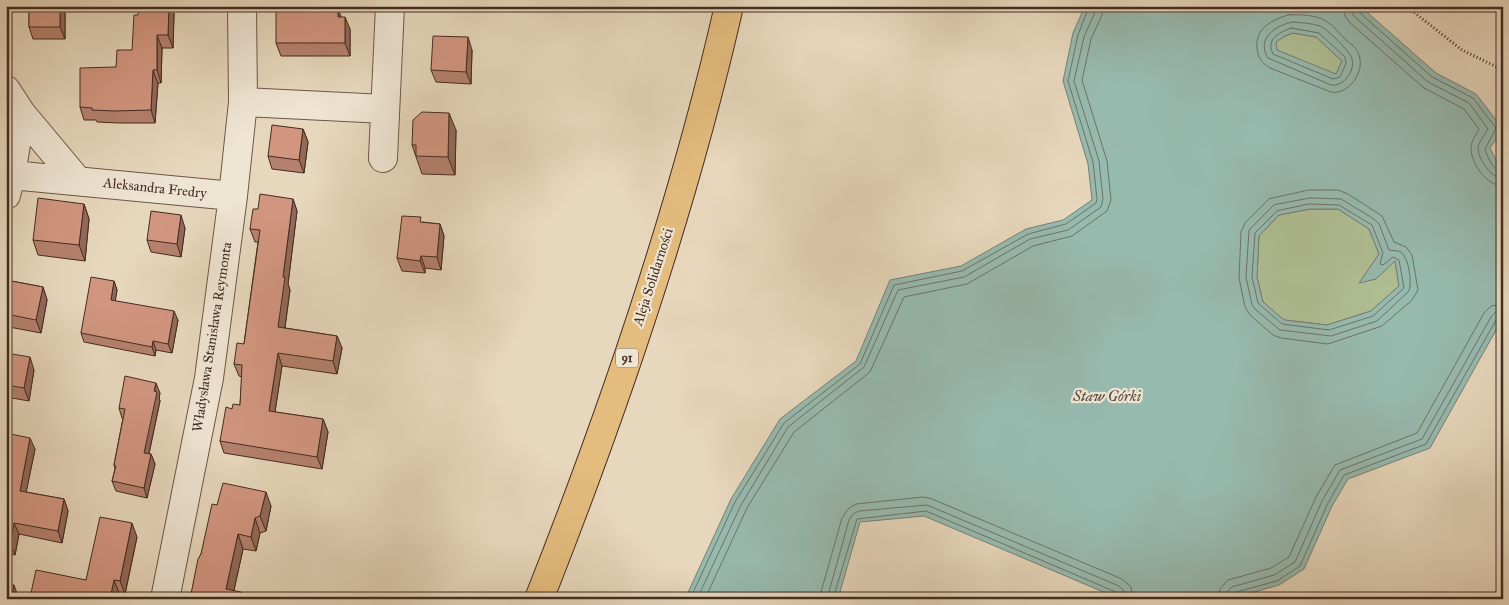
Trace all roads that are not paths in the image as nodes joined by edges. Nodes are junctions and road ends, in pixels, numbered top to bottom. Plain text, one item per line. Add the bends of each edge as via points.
1 (242, 6) edge
2 (390, 6) edge
3 (728, 6) edge
4 (6, 90) edge
5 (243, 102) junction
6 (385, 109) junction
7 (21, 113) junction
8 (383, 158) dead end
9 (77, 180) junction
10 (9, 185) edge
11 (232, 196) junction
12 (165, 599) edge
13 (539, 599) edge

1 - 5 street, Władysława Stanisława Reymonta
2 - 6 street
3 - 13 main road, Aleja Solidarności / 91 via 669,229 612,404
4 - 7 street
5 - 6 street
5 - 11 street, Władysława Stanisława Reymonta
6 - 8 street
7 - 9 street
7 - 10 street, Aleksandra Fredry
9 - 10 street, Aleksandra Fredry
9 - 11 street, Aleksandra Fredry
11 - 12 street, Władysława Stanisława Reymonta via 209,378

